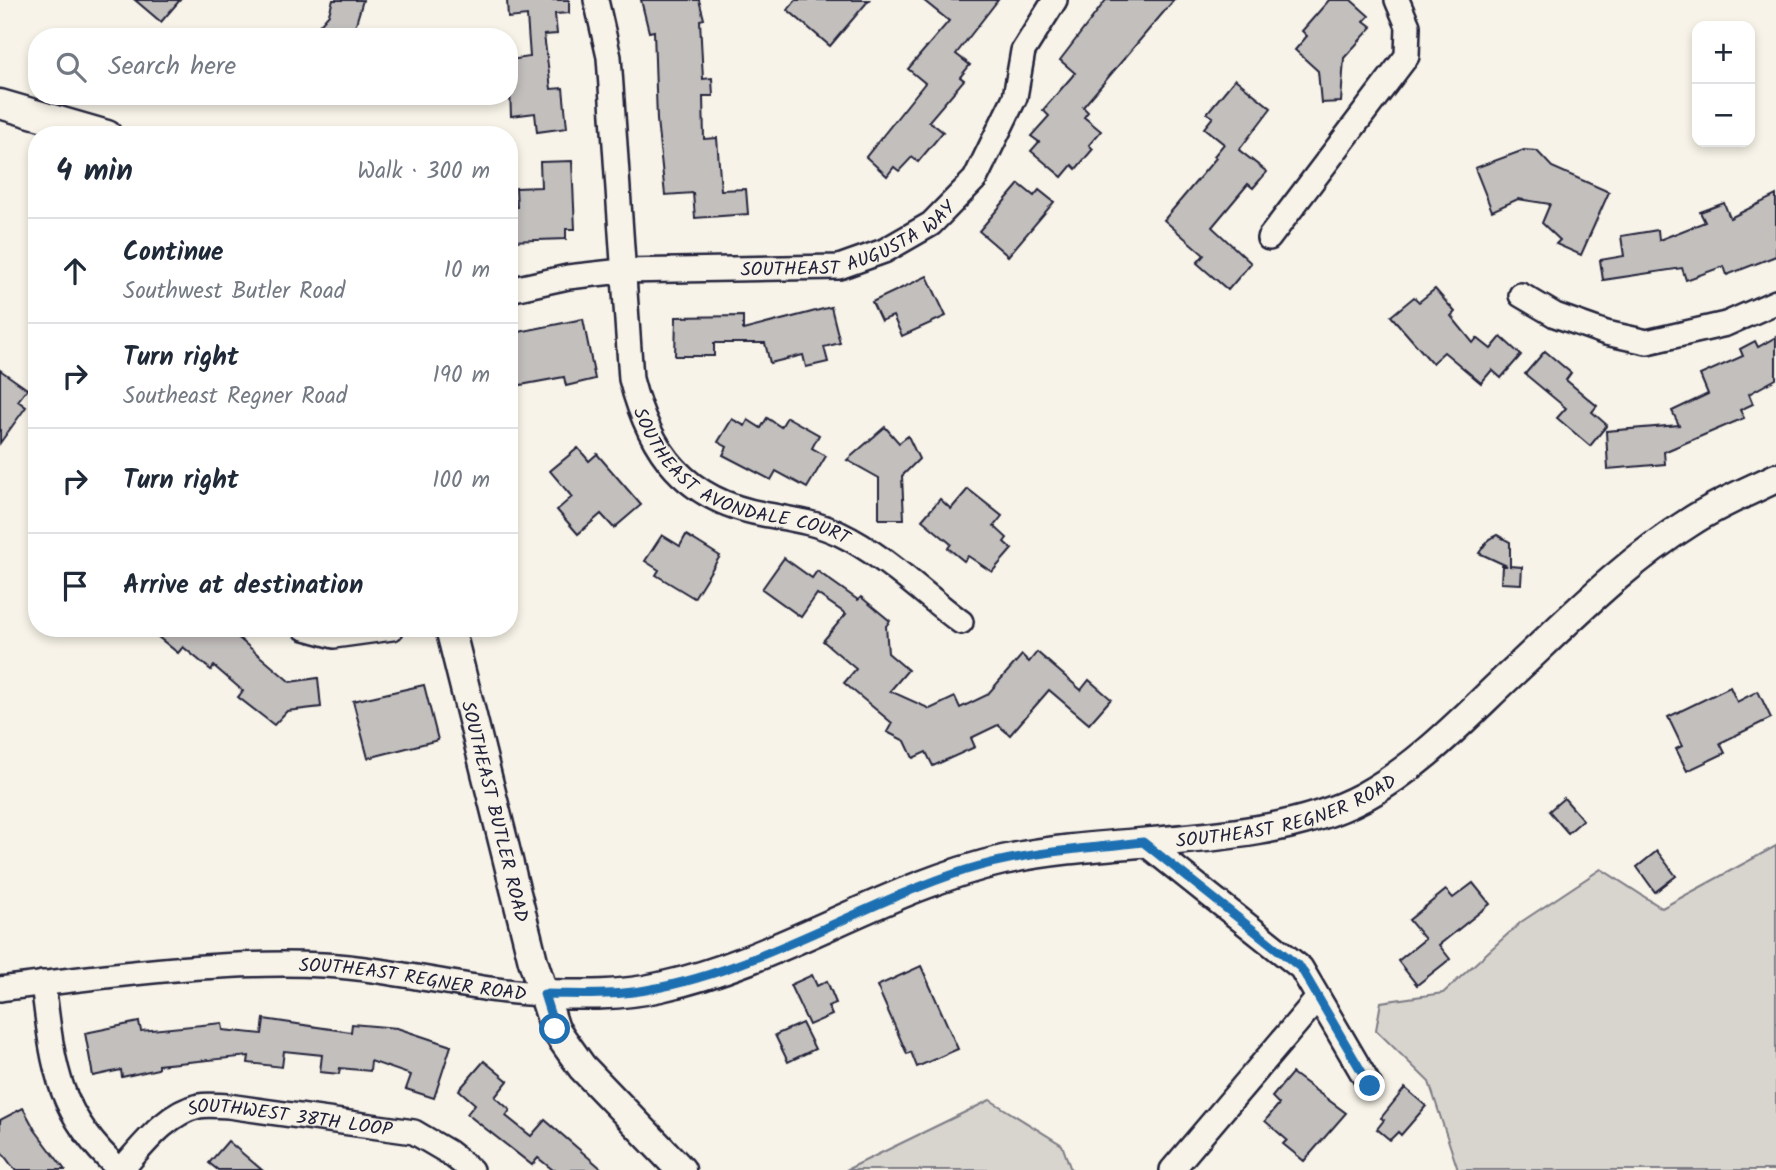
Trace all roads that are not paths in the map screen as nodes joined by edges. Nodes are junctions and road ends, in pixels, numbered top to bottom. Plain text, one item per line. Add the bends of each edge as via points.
1 (596, 0) edge
2 (1055, 0) edge
3 (1397, 0) edge
4 (0, 104) edge
5 (76, 126) edge
6 (1269, 238) dead end
7 (622, 271) junction
8 (518, 288) edge
9 (1521, 295) dead end
10 (1776, 302) edge
11 (1776, 478) edge
12 (961, 622) dead end
13 (452, 637) edge
14 (1143, 842) junction
15 (43, 983) junction
16 (0, 989) edge
17 (544, 994) junction
18 (1318, 998) junction
19 (1370, 1086) dead end
20 (121, 1170) edge
21 (471, 1170) edge
22 (681, 1170) edge
23 (1172, 1170) edge

1 - 7 street, SOUTHEAST AVONDALE COURT via 609,57
2 - 7 street, SOUTHEAST AUGUSTA WAY via 1023,51 1015,97 975,179 930,225 884,251 839,267
3 - 6 street via 1408,26 1407,56
4 - 5 main road
7 - 8 street, SOUTHEAST AUGUSTA WAY
7 - 12 street, SOUTHEAST AVONDALE COURT via 631,379 640,413 660,453 679,474 719,502 841,534
9 - 10 street via 1645,351
11 - 14 main road, SOUTHEAST REGNER ROAD via 1690,521 1634,562 1427,753 1362,798 1287,824
13 - 17 main road, SOUTHEAST BUTLER ROAD
14 - 17 main road, SOUTHEAST REGNER ROAD via 1036,854 966,870 719,971 662,987 600,995
14 - 18 street via 1301,968
15 - 16 street, SOUTHEAST REGNER ROAD
15 - 17 street, SOUTHEAST REGNER ROAD via 234,966 324,965
15 - 20 street via 58,1080 73,1117 93,1146
17 - 22 main road, SOUTHEAST BUTLER ROAD via 555,1029 603,1089
18 - 19 street
18 - 23 street
20 - 21 street, SOUTHWEST 38TH LOOP via 177,1116 199,1106 228,1106 414,1132

